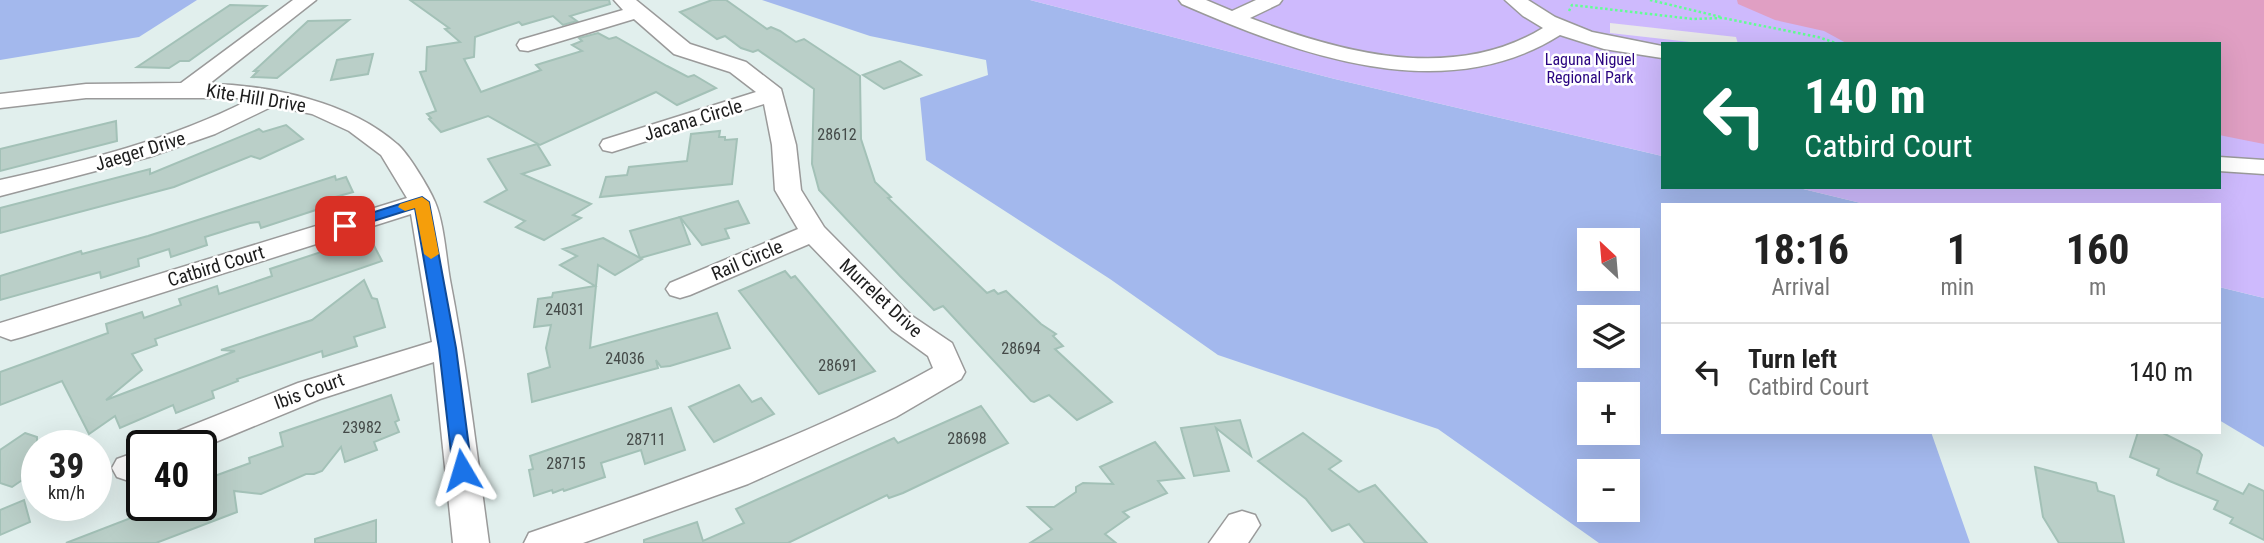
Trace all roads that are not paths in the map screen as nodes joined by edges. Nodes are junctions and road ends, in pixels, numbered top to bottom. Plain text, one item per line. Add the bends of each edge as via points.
1 (306, 0) edge
2 (1189, 0) edge
3 (1272, 0) edge
4 (1515, 0) edge
5 (631, 6) edge
6 (1231, 19) junction
7 (1562, 21) junction
8 (528, 45) dead end
9 (1661, 52) edge
10 (189, 88) junction
11 (773, 94) junction
12 (273, 97) junction
13 (0, 101) edge
14 (612, 145) dead end
15 (2221, 164) edge
16 (2264, 167) edge
17 (0, 188) edge
18 (422, 202) junction
19 (813, 232) junction
20 (680, 289) dead end
21 (11, 330) dead end
22 (447, 348) junction
23 (212, 430) edge
24 (471, 543) edge
25 (542, 543) edge

1 - 10 street
2 - 6 street
3 - 6 street
4 - 7 street via 1532,14
5 - 8 street
5 - 11 street via 682,49 738,67
6 - 7 street via 1341,52 1432,65 1502,56
7 - 9 street via 1614,44
10 - 12 street, Kite Hill Drive
10 - 13 street, Kite Hill Drive via 86,91
11 - 14 street, Jacana Circle
11 - 19 street, Murrelet Drive via 788,190
12 - 17 street, Jaeger Drive via 166,146
12 - 18 street, Kite Hill Drive via 319,109 357,126 390,150
15 - 16 street
18 - 21 street, Catbird Court
18 - 22 street, Kite Hill Drive
19 - 20 street, Rail Circle
19 - 25 street, Murrelet Drive via 902,323 940,350 950,372 885,409 736,475
22 - 23 street, Ibis Court via 335,380
22 - 24 street, Kite Hill Drive

